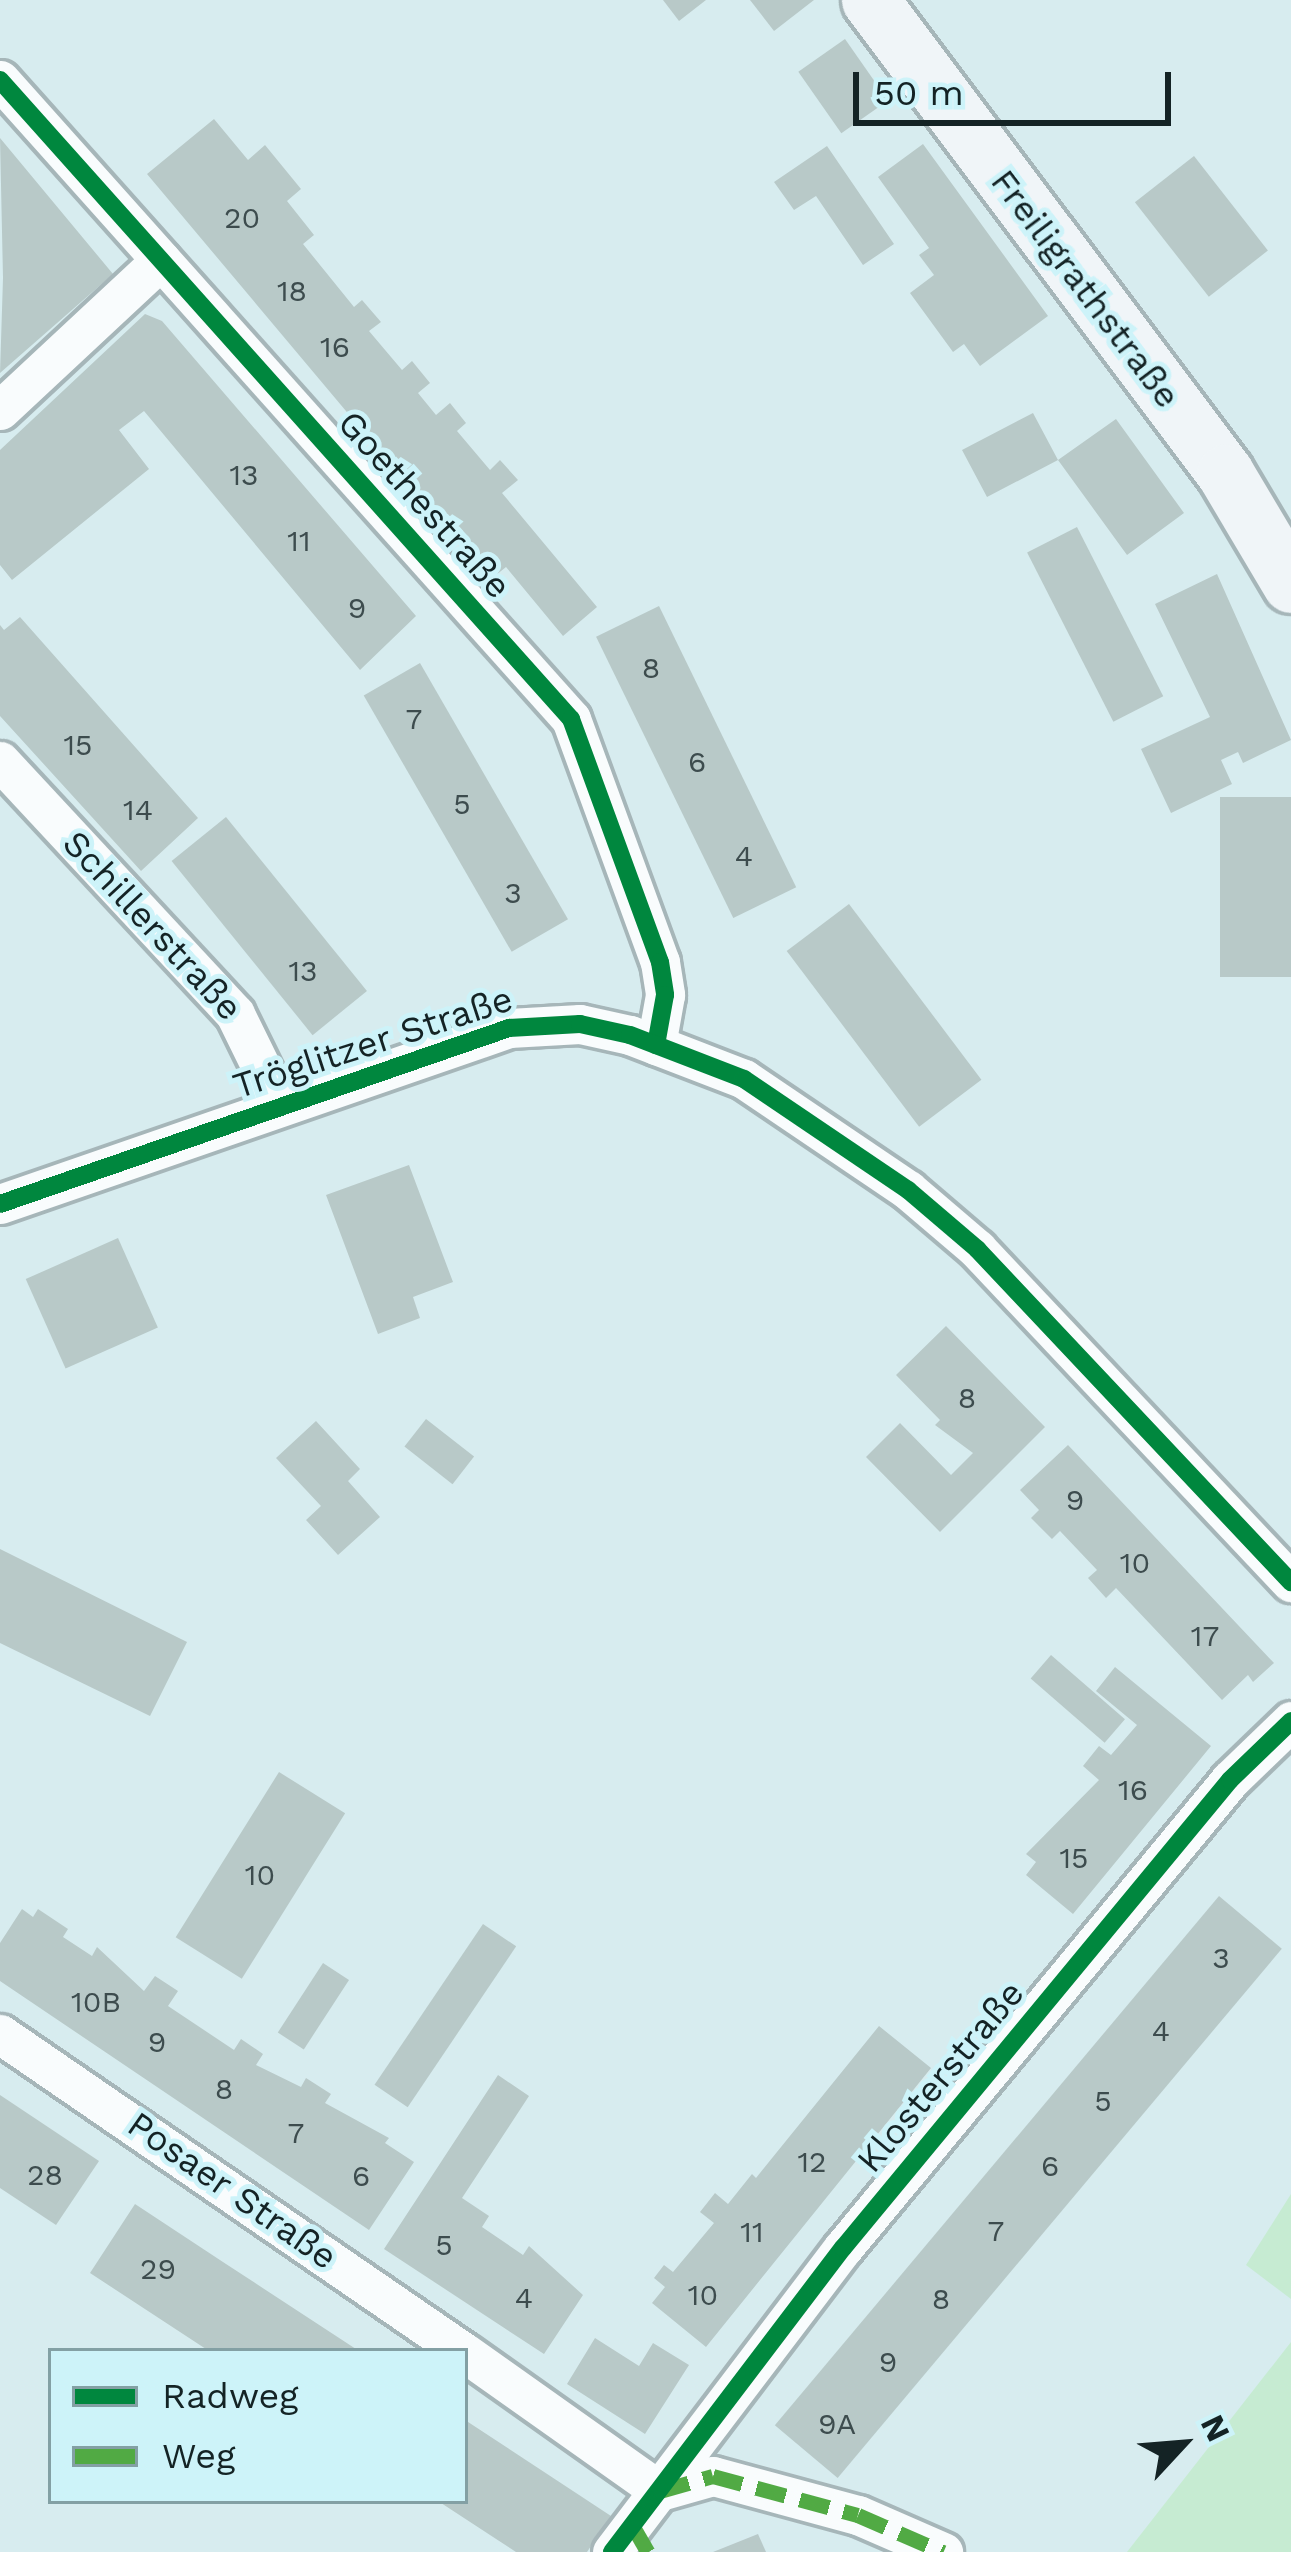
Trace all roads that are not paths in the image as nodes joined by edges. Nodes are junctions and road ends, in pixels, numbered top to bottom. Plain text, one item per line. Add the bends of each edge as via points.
1 (870, 0) edge
2 (0, 80) edge
3 (161, 260) junction
4 (0, 410) edge
5 (1291, 584) edge
6 (0, 761) edge
7 (656, 1045) junction
8 (280, 1106) junction
9 (0, 1204) edge
10 (1291, 1582) edge
11 (1291, 1720) edge
12 (0, 2034) edge
13 (457, 2348) edge
14 (468, 2356) edge
15 (660, 2491) junction
16 (631, 2543) edge
17 (943, 2552) edge

1 - 5 street, Freiligrathstraße via 1225,473
2 - 3 street, Goethestraße
3 - 4 street
3 - 7 street, Goethestraße via 571,719 660,962 665,994
6 - 8 street, Schillerstraße via 235,1014
7 - 8 street, Tröglitzer Straße via 580,1024 509,1028
7 - 10 street, Tröglitzer Straße via 744,1079 908,1190 976,1249
8 - 9 street, Tröglitzer Straße
11 - 15 street, Klosterstraße via 1230,1780 857,2230
12 - 13 street, Posaer Straße
14 - 15 street, Posaer Straße
15 - 16 street, Klosterstraße
15 - 17 street via 713,2476 858,2515

